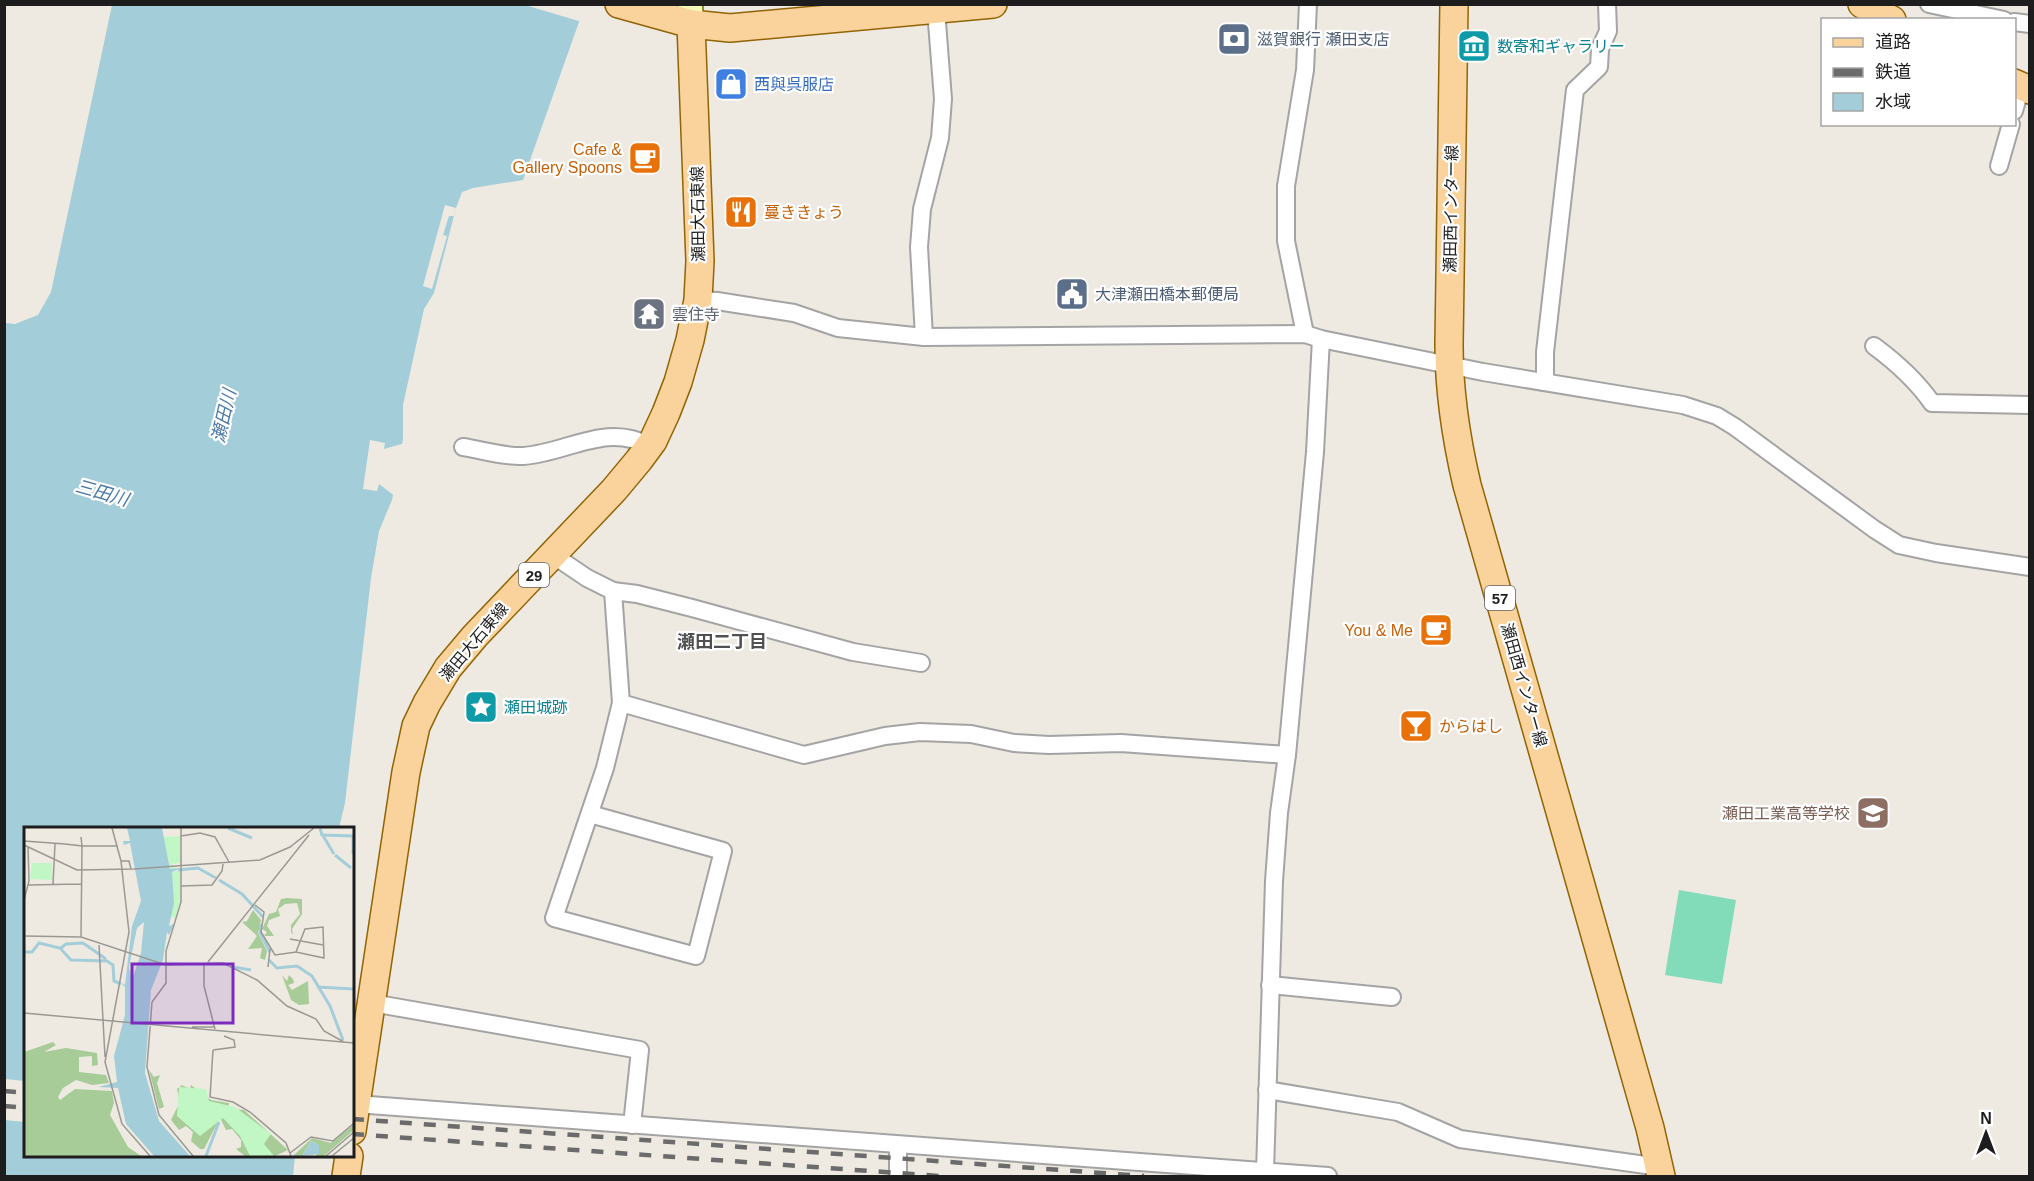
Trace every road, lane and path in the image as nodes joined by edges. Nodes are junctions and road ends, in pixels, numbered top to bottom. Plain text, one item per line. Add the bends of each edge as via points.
1 (619, 4) edge
2 (993, 4) edge
3 (1308, 4) edge
4 (1454, 4) edge
5 (1607, 4) edge
6 (1862, 4) edge
7 (1929, 4) edge
8 (936, 10) junction
9 (690, 14) edge
10 (1888, 18) edge
11 (1995, 18) edge
12 (2010, 126) edge
13 (1999, 166) dead end
14 (698, 300) junction
15 (924, 337) junction
16 (1313, 337) junction
17 (1874, 346) dead end
18 (1449, 366) junction
19 (1545, 382) junction
20 (2030, 405) edge
21 (650, 446) junction
22 (463, 447) dead end
23 (553, 555) junction
24 (2030, 567) edge
25 (613, 591) junction
26 (921, 663) dead end
27 (621, 703) junction
28 (1287, 756) junction
29 (590, 814) junction
30 (1270, 985) junction
31 (1392, 997) dead end
32 (372, 1003) junction
33 (1267, 1090) junction
34 (356, 1104) junction
35 (354, 1118) edge
36 (632, 1125) junction
37 (898, 1146) junction
38 (349, 1157) edge
39 (1265, 1172) junction
40 (1661, 1172) edge
41 (346, 1176) edge
42 (898, 1176) edge
43 (1328, 1176) edge

1 - 9 main road via 654,15
2 - 8 main road
3 - 16 street via 1305,70 1286,186 1286,241
4 - 18 main road, 瀬田西インター線 / 57
5 - 19 street via 1608,31 1600,49 1599,67 1575,90 1545,352
6 - 10 main road
7 - 11 street
8 - 9 main road via 730,27
8 - 15 street via 943,99 940,138 922,209 919,247
9 - 14 main road, 瀬田大石東線 / 29 via 700,261
12 - 13 street
14 - 15 street via 794,313 838,328
14 - 21 main road, 瀬田大石東線 / 29 via 678,382
15 - 16 street
16 - 18 street
16 - 28 street via 1315,452
17 - 20 street via 1918,383 1932,403
18 - 19 street
18 - 40 main road, 瀬田西インター線 / 57 via 1457,441 1467,485
19 - 24 street via 1699,409 1735,427 1899,545
21 - 22 street via 636,438 595,438 521,456
21 - 23 main road, 瀬田大石東線 / 29
23 - 25 street
23 - 32 main road, 瀬田大石東線 / 29 via 448,668 416,726
25 - 26 street via 638,594 853,652
25 - 27 street
27 - 28 street via 804,755 920,732 971,734 1014,743 1121,743
27 - 29 street
28 - 30 street via 1278,824
29 - 29 street via 554,918 696,956 723,851
30 - 31 street
30 - 33 street
32 - 34 main road, 瀬田大石東線 / 29
32 - 36 street via 640,1050
33 - 39 street
33 - 40 street via 1398,1112 1460,1139
34 - 35 main road, 瀬田大石東線 / 29
34 - 36 street
36 - 37 street
37 - 39 street
37 - 42 street
38 - 41 main road
39 - 43 street

